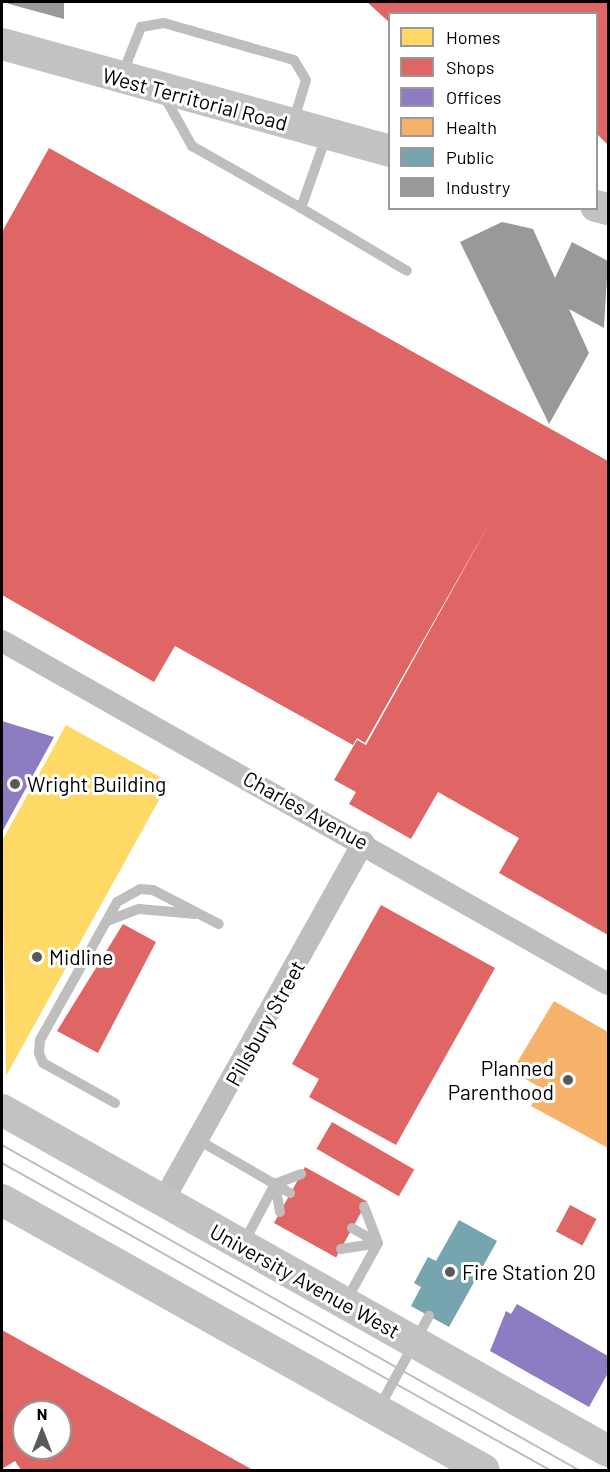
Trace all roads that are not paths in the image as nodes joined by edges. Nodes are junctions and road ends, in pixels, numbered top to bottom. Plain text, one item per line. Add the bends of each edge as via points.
1 (4, 51) edge
2 (121, 78) junction
3 (160, 89) junction
4 (293, 125) junction
5 (327, 134) junction
6 (388, 150) edge
7 (301, 208) junction
8 (407, 271) dead end
9 (2, 641) edge
10 (364, 842) junction
11 (203, 915) junction
12 (107, 921) junction
13 (219, 924) dead end
14 (609, 984) edge
15 (115, 1103) dead end
16 (2, 1110) edge
17 (200, 1142) junction
18 (301, 1174) dead end
19 (275, 1184) junction
20 (290, 1193) dead end
21 (2, 1200) edge
22 (163, 1202) junction
23 (364, 1208) dead end
24 (280, 1212) dead end
25 (352, 1228) dead end
26 (378, 1243) junction
27 (242, 1246) junction
28 (341, 1249) dead end
29 (345, 1304) junction
30 (429, 1316) dead end
31 (416, 1344) junction
32 (378, 1410) junction
33 (609, 1451) edge
34 (484, 1470) edge

1 - 2 main road, West Territorial Road
2 - 3 main road, West Territorial Road
2 - 4 lane via 141,27 164,23 294,60 306,80
3 - 4 main road, West Territorial Road
3 - 7 lane via 192,146
4 - 5 main road, West Territorial Road
5 - 6 main road, West Territorial Road
5 - 7 lane
7 - 8 lane
9 - 10 street, Charles Avenue
10 - 14 street, Charles Avenue
10 - 17 street, Pillsbury Street
11 - 12 lane via 139,909
11 - 12 lane via 167,894 140,889 117,902
11 - 13 lane
12 - 15 lane via 40,1040 39,1053 43,1063
16 - 22 main road, University Avenue West
17 - 19 lane
17 - 22 street, Pillsbury Street
18 - 19 lane
19 - 20 lane
19 - 24 lane
19 - 27 lane
21 - 32 main road
22 - 27 main road, University Avenue West
23 - 26 lane
25 - 26 lane
26 - 28 lane
26 - 29 lane
27 - 29 main road, University Avenue West
29 - 31 main road, University Avenue West
30 - 31 lane
31 - 32 lane
31 - 33 main road, University Avenue West
32 - 34 main road

